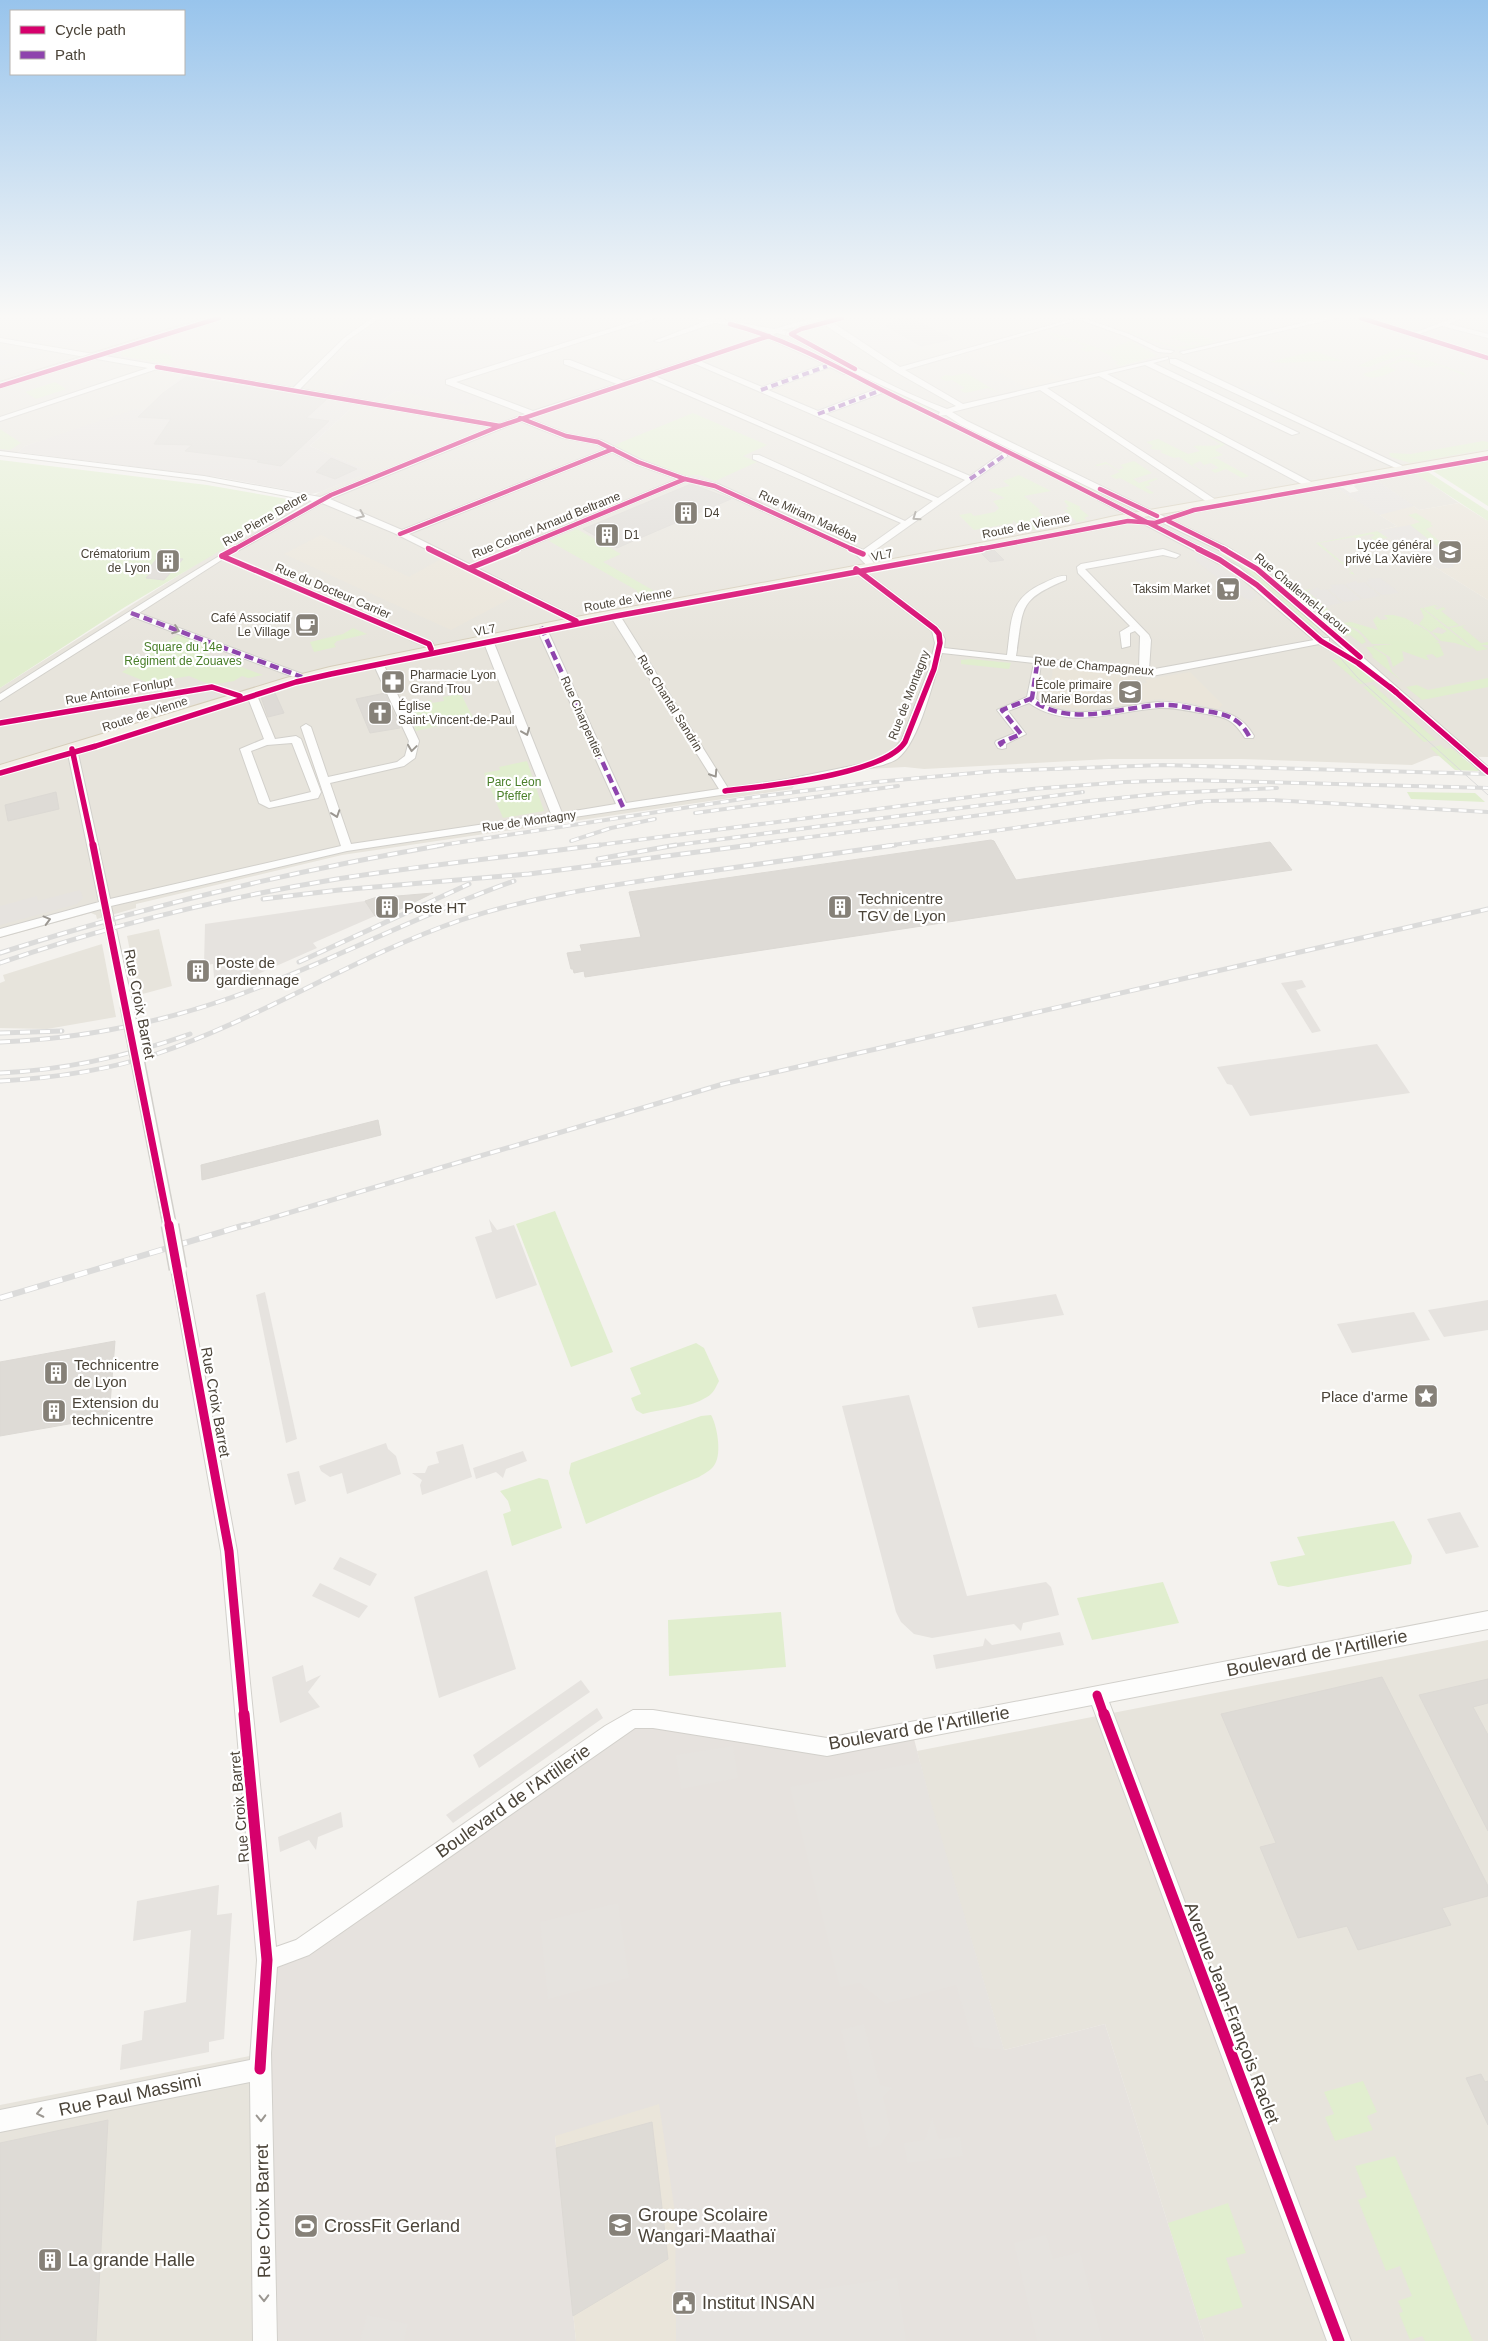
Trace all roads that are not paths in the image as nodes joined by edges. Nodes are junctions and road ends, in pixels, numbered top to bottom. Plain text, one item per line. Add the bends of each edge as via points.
1 (497, 427) edge
2 (544, 427) edge
3 (768, 427) edge
4 (849, 427) edge
5 (957, 427) edge
6 (973, 427) edge
7 (1101, 427) edge
8 (1201, 427) edge
9 (1283, 427) edge
10 (1315, 427) edge
11 (1295, 433) dead end
12 (613, 449) junction
13 (0, 453) edge
14 (1008, 453) junction
15 (1488, 454) edge
16 (756, 457) dead end
17 (1406, 469) junction
18 (685, 479) junction
19 (970, 479) junction
20 (1312, 486) junction
21 (322, 499) junction
22 (939, 501) junction
23 (1213, 502) junction
24 (1154, 514) junction
25 (1135, 517) junction
26 (901, 521) dead end
27 (400, 534) junction
28 (862, 554) junction
29 (1176, 555) dead end
30 (222, 556) junction
31 (872, 566) junction
32 (470, 568) junction
33 (856, 569) junction
34 (1064, 583) dead end
35 (131, 613) junction
36 (614, 614) junction
37 (576, 621) junction
38 (1133, 626) junction
39 (541, 628) junction
40 (488, 638) junction
41 (1338, 638) junction
42 (1321, 642) junction
43 (1125, 646) dead end
44 (431, 649) junction
45 (938, 650) junction
46 (1011, 658) junction
47 (377, 661) junction
48 (1037, 665) dead end
49 (1144, 672) junction
50 (302, 677) junction
51 (1396, 692) junction
52 (246, 694) junction
53 (0, 698) edge
54 (1030, 699) junction
55 (0, 723) edge
56 (306, 727) dead end
57 (1248, 736) dead end
58 (270, 741) junction
59 (1002, 746) dead end
60 (72, 749) junction
61 (0, 770) edge
62 (1488, 772) edge
63 (324, 781) junction
64 (725, 792) junction
65 (622, 807) junction
66 (558, 817) junction
67 (348, 848) junction
68 (106, 904) junction
69 (0, 933) edge
70 (1488, 1620) edge
71 (1097, 1695) junction
72 (266, 1960) junction
73 (260, 2069) junction
74 (0, 2121) edge
75 (265, 2341) edge
76 (1339, 2341) edge

1 - 21 street, Rue Pierre Delore
2 - 12 street, Rue Miriam Makéba
3 - 22 street
4 - 19 street
5 - 14 street, Rue Challemel-Lacour
6 - 24 street, Rue Challemel-Lacour
7 - 23 street
8 - 20 street
9 - 11 street
10 - 17 street
12 - 18 street, Rue Miriam Makéba
12 - 27 street
13 - 21 street via 214,479
14 - 19 street
14 - 25 street, Rue Challemel-Lacour
15 - 17 main road, Route de Vienne
16 - 26 street
17 - 20 main road, Route de Vienne
18 - 28 street, Rue Miriam Makéba via 715,486
18 - 32 street, Rue Colonel Arnaud Beltrame
19 - 22 street
20 - 23 main road, Route de Vienne
21 -> 27 street
21 - 30 street, Rue Pierre Delore
22 -> 28 street
23 - 24 main road, Route de Vienne
24 - 25 main road, Route de Vienne
24 - 41 street, Rue Challemel-Lacour via 1248,563
25 - 31 main road, Route de Vienne
25 - 42 street, Rue Challemel-Lacour via 1236,569
27 - 32 street
28 - 31 street
29 - 38 street via 1163,552 1081,567 1081,571
30 - 35 street, Rue Pierre Delore
30 - 44 street, Rue du Docteur Carrier via 429,644
31 - 33 main road, Route de Vienne
32 - 37 street
33 - 36 main road, Route de Vienne
33 - 45 street, Rue de Montagny via 936,629 941,640
34 - 46 street via 1032,594 1019,607
35 -> 50 street
35 - 53 street, Rue Pierre Delore
36 - 37 main road, Route de Vienne
36 -> 64 street, Rue Chantal Sandrin
37 - 39 main road, Route de Vienne
38 - 43 street via 1125,632
38 - 49 street via 1146,640
39 - 40 main road, Route de Vienne
39 - 65 street, Rue Charpentier
40 - 44 main road, Route de Vienne
40 -> 66 street
41 - 42 street, Rue de Champagneux
41 - 51 street, Rue Challemel-Lacour
42 - 49 street, Rue de Champagneux via 1168,671
42 - 51 street, Rue Challemel-Lacour via 1358,663
44 - 47 main road, Route de Vienne
45 - 46 street, Rue de Champagneux
45 - 64 street, Rue de Montagny via 906,742 893,757 824,775
46 - 49 street, Rue de Champagneux
47 - 50 main road, Route de Vienne
47 -> 63 street via 414,742 410,758 400,764
48 - 54 street
50 - 52 main road, Route de Vienne
51 - 62 street, Rue Challemel-Lacour
52 - 55 street, Rue Antoine Fonlupt via 212,687
52 - 58 street
52 - 60 main road, Route de Vienne
54 - 57 street via 1043,710 1074,714 1160,705 1190,707 1232,716
54 - 59 street via 1002,710 1021,734 1004,739 1000,743
56 - 63 street
58 - 58 street via 296,739 316,792 314,796 269,805 264,803 245,749
60 - 61 main road, Route de Vienne
60 - 68 street, Rue Croix Barret
63 -> 67 street
64 - 65 street, Rue de Montagny
65 - 66 street, Rue de Montagny
66 - 67 street, Rue de Montagny
67 - 68 street, Rue de Montagny
69 -> 68 street, Rue de Montagny
68 - 72 street, Rue Croix Barret, bridge via 178,1269 229,1551
70 - 71 street, Boulevard de l'Artillerie
71 - 72 street, Boulevard de l'Artillerie via 827,1746 653,1719 633,1719 302,1948
71 - 76 street, Avenue Jean-François Raclet
72 - 73 street, Rue Croix Barret
73 -> 74 street, Rue Paul Massimi
73 -> 75 street, Rue Croix Barret

